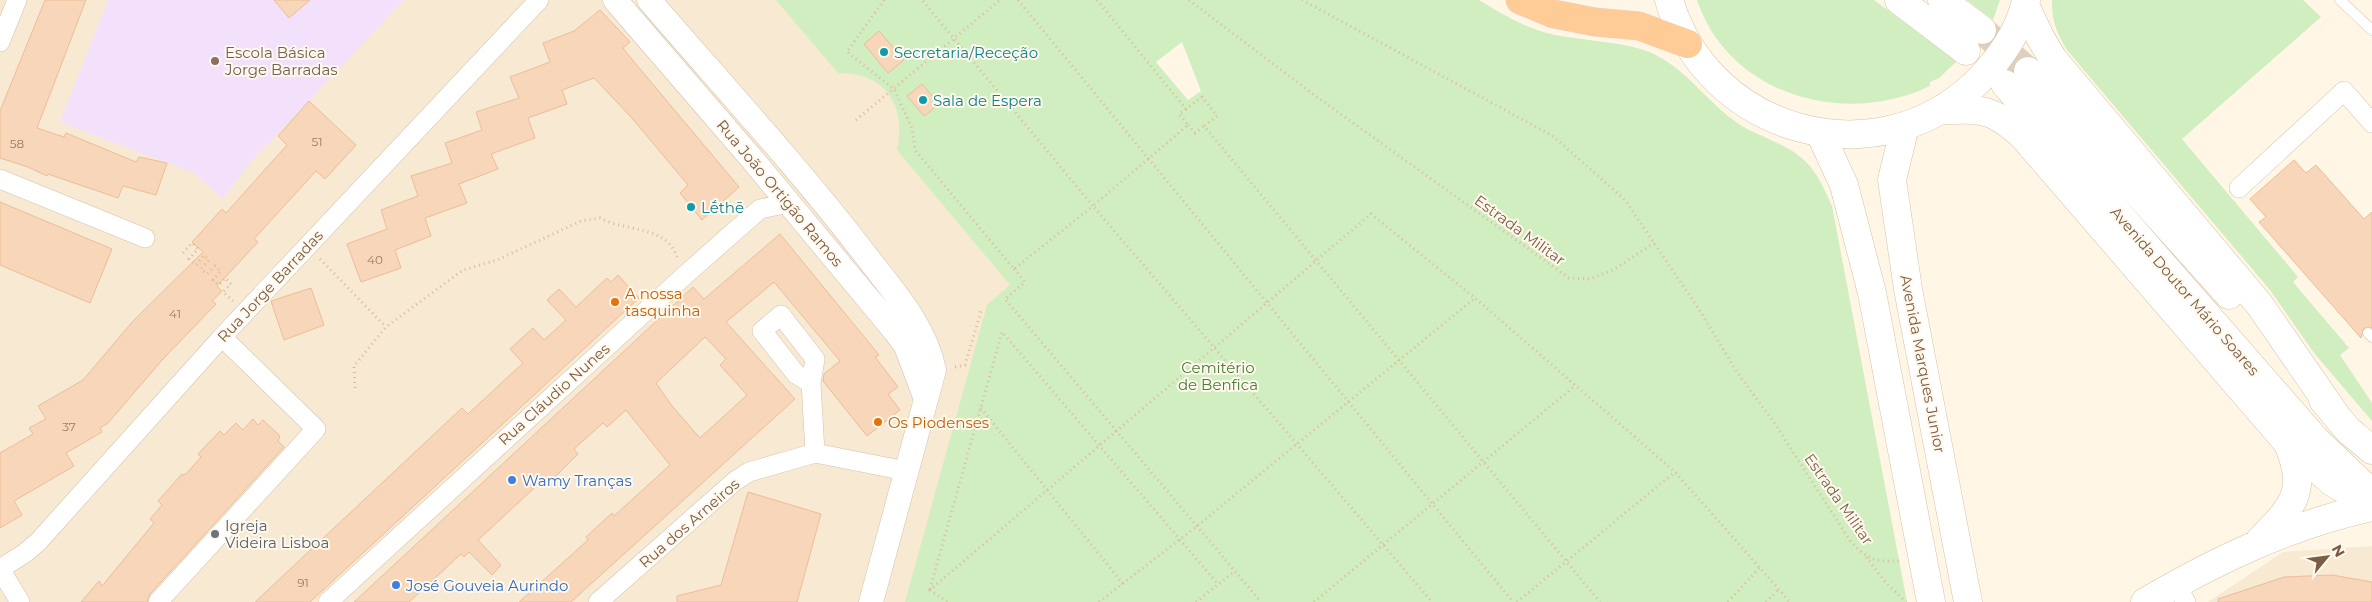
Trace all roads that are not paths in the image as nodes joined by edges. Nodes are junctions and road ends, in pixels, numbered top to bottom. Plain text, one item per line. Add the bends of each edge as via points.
1 (17, 0) edge
2 (539, 0) edge
3 (615, 0) edge
4 (649, 0) edge
5 (1520, 0) edge
6 (1669, 0) edge
7 (1899, 0) edge
8 (1942, 0) edge
9 (2340, 0) edge
10 (2025, 2) edge
11 (2372, 30) edge
12 (0, 42) edge
13 (1688, 44) junction
14 (2028, 71) tunnel mouth
15 (2005, 84) tunnel mouth
16 (1942, 110) junction
17 (2372, 123) edge
18 (1904, 126) junction
19 (1820, 133) junction
20 (0, 179) edge
21 (2238, 188) dead end
22 (820, 197) junction
23 (789, 203) junction
24 (145, 238) dead end
25 (222, 337) junction
26 (811, 383) dead end
27 (926, 399) junction
28 (2335, 414) junction
29 (2286, 441) junction
30 (2372, 450) edge
31 (815, 453) junction
32 (906, 471) junction
33 (2372, 490) edge
34 (2372, 506) edge
35 (2258, 542) junction
36 (0, 570) edge
37 (1966, 589) edge
38 (2181, 593) edge
39 (20, 602) edge
40 (158, 602) edge
41 (328, 602) edge
42 (598, 602) edge
43 (871, 602) edge
44 (1930, 602) edge
45 (1985, 602) edge
46 (2145, 602) edge

1 - 12 street
2 - 25 street, Rua Jorge Barradas
3 - 23 street, Rua João Ortigão Ramos
4 - 22 street, Rua João Ortigão Ramos
5 - 13 highway via 1554,14 1639,26
6 - 13 main road
7 - 8 main road via 1974,40
9 - 11 lane
10 - 16 main road via 2015,31 2001,54 1971,88
10 - 28 main road via 2053,59 2259,304
13 - 19 main road via 1713,77 1744,103 1781,122
14 - 28 main road, Avenida Doutor Mário Soares
15 - 33 main road, Avenida Doutor Mário Soares via 2315,438
16 - 18 main road
16 - 29 main road via 1979,109 1996,115 2023,136
17 - 21 street via 2344,91
18 - 19 main road via 1877,133
18 - 37 main road, Avenida Marques Junior via 1892,180 1908,289
19 - 44 main road via 1844,185 1872,292
20 - 24 street
22 - 23 lane
22 - 27 street, Rua João Ortigão Ramos via 924,338 934,370
23 - 27 street, Rua João Ortigão Ramos via 906,346
23 - 41 street, Rua Cláudio Nunes via 760,209
25 - 36 street, Rua Jorge Barradas via 38,542
25 - 40 street via 316,429
26 - 31 street
27 - 32 street
28 - 30 main road, Avenida Doutor Mário Soares
29 - 34 main road via 2332,482
29 - 35 main road via 2298,485 2282,519
31 - 32 street, Rua dos Arneiros
31 - 42 street, Rua dos Arneiros via 749,472 735,481
32 - 43 street
34 - 35 main road
35 - 38 main road
36 - 39 street
37 - 45 main road
38 - 46 main road

